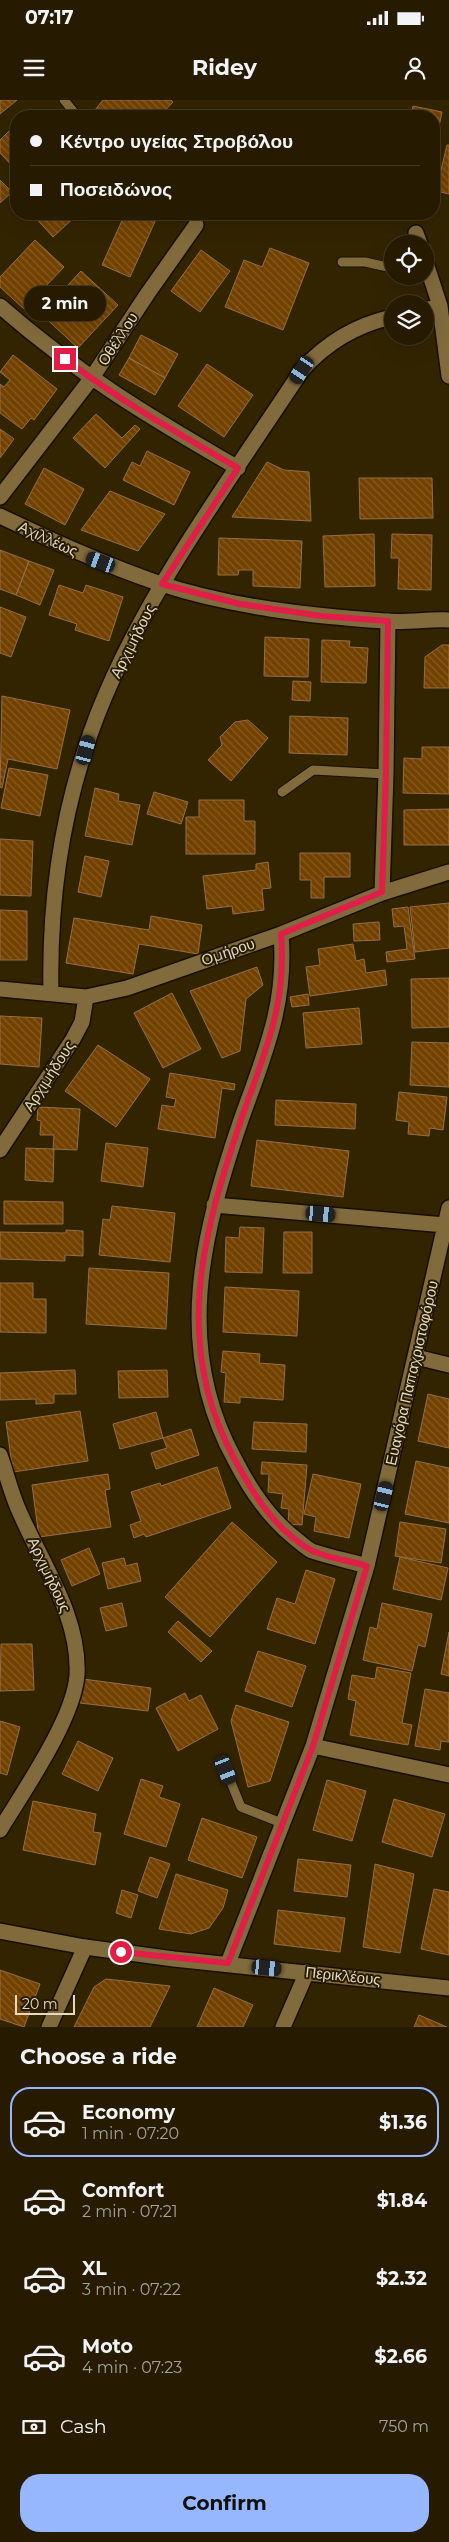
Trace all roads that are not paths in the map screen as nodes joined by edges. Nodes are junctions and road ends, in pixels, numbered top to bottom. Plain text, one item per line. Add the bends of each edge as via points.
1 (64, 100) edge
2 (72, 110) edge
3 (196, 225) dead end
4 (342, 262) dead end
5 (384, 266) edge
6 (433, 285) edge
7 (0, 306) edge
8 (440, 306) junction
9 (434, 308) edge
10 (384, 320) edge
11 (449, 376) edge
12 (91, 380) junction
13 (238, 468) junction
14 (0, 497) edge
15 (0, 516) edge
16 (162, 584) junction
17 (449, 620) edge
18 (388, 621) junction
19 (386, 774) junction
20 (282, 792) dead end
21 (449, 872) edge
22 (382, 892) junction
23 (281, 934) junction
24 (0, 989) edge
25 (51, 993) junction
26 (86, 997) junction
27 (0, 1150) edge
28 (214, 1205) junction
29 (449, 1208) edge
30 (445, 1225) junction
31 (416, 1357) junction
32 (449, 1365) edge
33 (0, 1455) edge
34 (367, 1566) junction
35 (313, 1746) junction
36 (226, 1770) dead end
37 (449, 1775) edge
38 (284, 1824) junction
39 (0, 1830) edge
40 (0, 1931) edge
41 (85, 1947) junction
42 (228, 1963) junction
43 (307, 1972) junction
44 (449, 1988) edge
45 (49, 2027) edge
46 (282, 2027) edge

1 - 2 lane
3 - 12 street, Οθέλλου
4 - 5 lane
6 - 8 street
7 - 12 street
8 - 9 street
8 - 11 street
10 - 13 street, Αρχιμήδους via 340,336 319,351 302,370
12 - 13 street
12 - 14 street, Οθέλλου
13 - 16 street, Αρχιμήδους
15 - 16 street, Αχιλλέως via 86,557
16 - 18 street, Αχιλλέως via 240,604 321,616
16 - 25 street, Αρχιμήδους via 121,660 90,733 68,816 53,898
17 - 18 street, Αχιλλέως
18 - 19 street
19 - 20 lane via 313,770
19 - 22 street
21 - 22 street, Ομήρου
22 - 23 street, Ομήρου
23 - 26 street, Ομήρου via 127,988
23 - 28 street via 283,965 270,1042
24 - 25 street, Ομήρου
25 - 26 street, Ομήρου
26 - 27 street, Αρχιμήδους via 82,1022 74,1038
28 - 30 street
28 - 34 street via 202,1260 197,1328 207,1392 224,1441 251,1491 278,1525 310,1550
29 - 30 street, Ευαγόρα Παπαχριστοφόρου
30 - 31 street, Ευαγόρα Παπαχριστοφόρου
31 - 32 street
31 - 34 street, Ευαγόρα Παπαχριστοφόρου
33 - 39 street, Αρχιμήδους via 16,1505 67,1611 77,1676 58,1733
34 - 35 street, Ευαγόρα Παπαχριστοφόρου
35 - 37 street
35 - 38 street, Ευαγόρα Παπαχριστοφόρου
36 - 38 lane via 241,1807
38 - 42 street, Ευαγόρα Παπαχριστοφόρου
40 - 41 street, Περικλέους
41 - 42 street, Περικλέους
41 - 45 street
42 - 43 street, Περικλέους
43 - 44 street, Περικλέους
43 - 46 street

